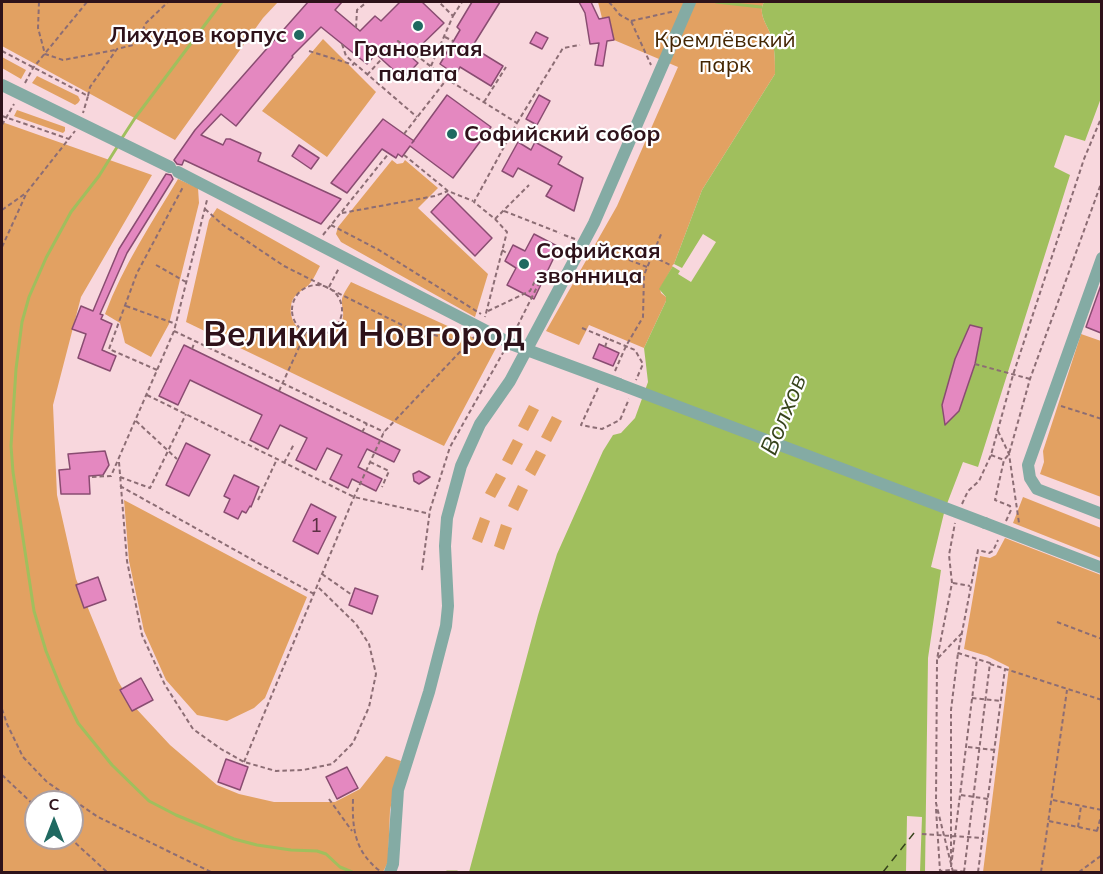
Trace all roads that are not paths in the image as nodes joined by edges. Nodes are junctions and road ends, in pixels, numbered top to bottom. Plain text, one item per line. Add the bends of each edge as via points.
1 (688, 6) edge
2 (2, 85) edge
3 (1101, 258) edge
4 (526, 350) junction
5 (1101, 514) edge
6 (1101, 568) edge
7 (390, 873) edge

1 - 4 street via 584,243
2 - 4 street via 147,154
3 - 5 street via 1028,465 1037,489
4 - 6 street, bridge
4 - 7 street via 480,424 451,500 445,546 446,626 398,790

